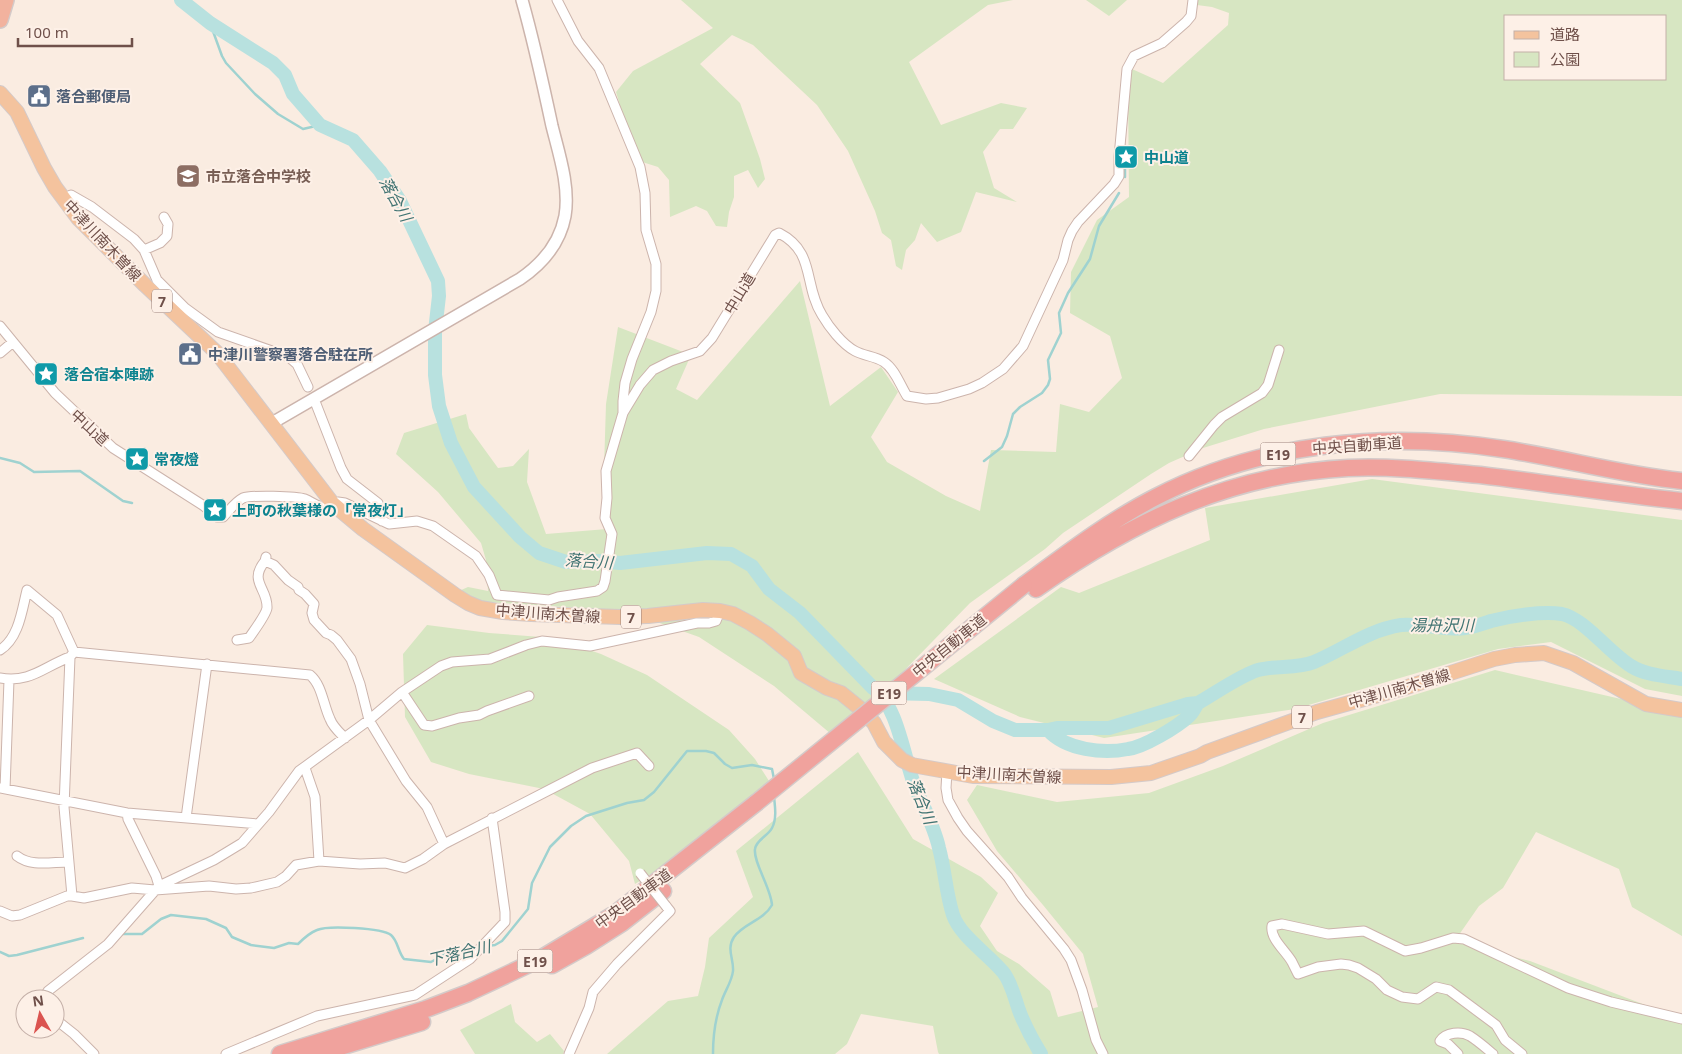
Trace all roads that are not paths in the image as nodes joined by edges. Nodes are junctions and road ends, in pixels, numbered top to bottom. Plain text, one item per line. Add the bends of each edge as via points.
1 (6, 0) edge
2 (522, 0) edge
3 (557, 0) edge
4 (1193, 0) edge
5 (0, 20) edge
6 (0, 93) edge
7 (64, 199) junction
8 (164, 217) dead end
9 (144, 250) junction
10 (0, 326) edge
11 (13, 342) junction
12 (1278, 350) dead end
13 (0, 353) edge
14 (308, 387) dead end
15 (316, 404) dead end
16 (623, 413) junction
17 (272, 423) junction
18 (1189, 456) dead end
19 (1682, 480) edge
20 (1682, 502) edge
21 (335, 506) junction
22 (382, 521) junction
23 (1027, 589) junction
24 (720, 611) junction
25 (237, 640) dead end
26 (0, 650) edge
27 (72, 655) junction
28 (207, 664) junction
29 (5, 679) edge
30 (402, 692) junction
31 (529, 696) dead end
32 (1682, 710) edge
33 (369, 720) junction
34 (345, 738) junction
35 (649, 766) dead end
36 (305, 768) junction
37 (947, 771) junction
38 (2, 788) edge
39 (64, 800) junction
40 (759, 805) junction
41 (127, 813) junction
42 (186, 818) junction
43 (492, 818) junction
44 (258, 824) junction
45 (444, 844) junction
46 (17, 856) dead end
47 (319, 861) junction
48 (68, 862) junction
49 (640, 873) dead end
50 (157, 888) junction
51 (72, 896) junction
52 (0, 911) edge
53 (51, 989) edge
54 (1682, 1019) edge
55 (65, 1027) edge
56 (94, 1054) edge
57 (226, 1054) edge
58 (280, 1054) edge
59 (317, 1054) edge
60 (569, 1054) edge
61 (1103, 1054) edge
62 (1458, 1054) edge
63 (1493, 1054) edge
64 (1522, 1054) edge

1 - 5 highway
2 - 17 street via 566,193 565,216 556,241 534,269
3 - 16 street via 578,41 599,68 640,167 645,193 646,230 656,264 656,291 632,359
4 - 16 street, 中山道 via 1191,16 1186,22 1162,43 1134,56 1130,62 1125,81 1118,178 1072,231 1063,260 1023,346 1003,369 969,389 938,398 907,396 891,368 883,361 856,352 828,324 816,304 803,254 790,239 779,233 712,338 700,351 653,370
6 - 7 main road, 中津川南木曽線 / 7 via 17,112 44,168
7 - 9 street via 71,195 92,206
7 - 17 main road, 中津川南木曽線 / 7 via 92,233 217,353
8 - 9 street via 168,224 167,236
9 - 14 street via 157,280 185,308 218,332 289,357 297,364
10 - 11 street, 中山道
11 - 13 street
11 - 21 street, 中山道 via 55,393 113,448 217,517 223,517 244,498 253,496 303,498 331,510
12 - 18 street via 1268,385 1262,393 1222,418
15 - 22 street via 344,474 378,504
16 - 22 street, 中山道 via 606,471 605,518 612,538 605,582 596,591 549,600 502,597 497,595 476,556 433,526 416,521 392,524
17 - 21 main road, 中津川南木曽線 / 7
19 - 23 highway, 中央自動車道 / E19 via 1458,444 1417,441 1309,448 1230,467 1156,497 1092,536
20 - 23 highway, 中央自動車道 / E19 via 1438,471 1347,468 1295,475 1197,500 1163,513
21 - 22 street, 中山道 via 338,502 345,503
21 - 24 main road, 中津川南木曽線 / 7 via 455,595 480,608 532,614 620,617
23 - 40 highway, 中央自動車道 / E19, bridge
24 - 30 street via 716,621 590,646 542,641 490,659 452,662 440,666
24 - 37 main road, 中津川南木曽線 / 7 via 741,618 767,634 794,656 801,673 841,692 874,723 884,742 907,762
25 - 33 street via 249,638 267,610 258,578 259,569 266,559 314,604 314,620 337,640 351,659
26 - 27 street via 14,635 27,590 57,615
27 - 28 street
27 - 29 street via 31,677
27 - 39 street
28 - 34 street via 310,675 315,679 335,728
28 - 42 street
29 - 38 street
30 - 31 street via 424,725 432,726 479,715
30 - 33 street
32 - 37 main road, 中津川南木曽線 / 7 via 1646,704 1573,663 1544,652 1494,659 1317,712 1151,773 1111,777 973,776
33 - 34 street
33 - 45 street via 406,781 427,806
34 - 36 street
35 - 43 street via 637,752 592,768
36 - 44 street via 299,771
36 - 47 street via 315,797
37 - 61 street via 948,800 958,818 1071,960
38 - 39 street
39 - 41 street
39 - 48 street
40 - 58 highway, 中央自動車道 / E19 via 615,914 542,958 426,1009
40 - 59 highway, 中央自動車道 / E19 via 643,906 586,946 473,1003
41 - 42 street
41 - 50 street via 156,876
42 - 44 street
43 - 45 street
43 - 57 street via 505,922 470,959 415,995 317,1016
44 - 50 street via 237,847
45 - 47 street via 405,868 386,863
46 - 48 street via 32,863
47 - 50 street via 296,865 277,882 264,886 245,889 209,886
48 - 51 street
49 - 60 street, bridge via 670,912 593,992
50 - 51 street via 132,888 80,899
50 - 53 street via 108,944
51 - 52 street via 20,915 12,916
54 - 64 street via 1568,988 1464,939 1453,938 1405,950 1364,931 1328,934 1282,924 1272,926 1274,937 1298,974 1341,964 1358,968 1402,997 1418,1000 1436,987 1449,990 1496,1025 1506,1040
55 - 56 street
62 - 63 street via 1440,1041 1443,1036 1469,1035

